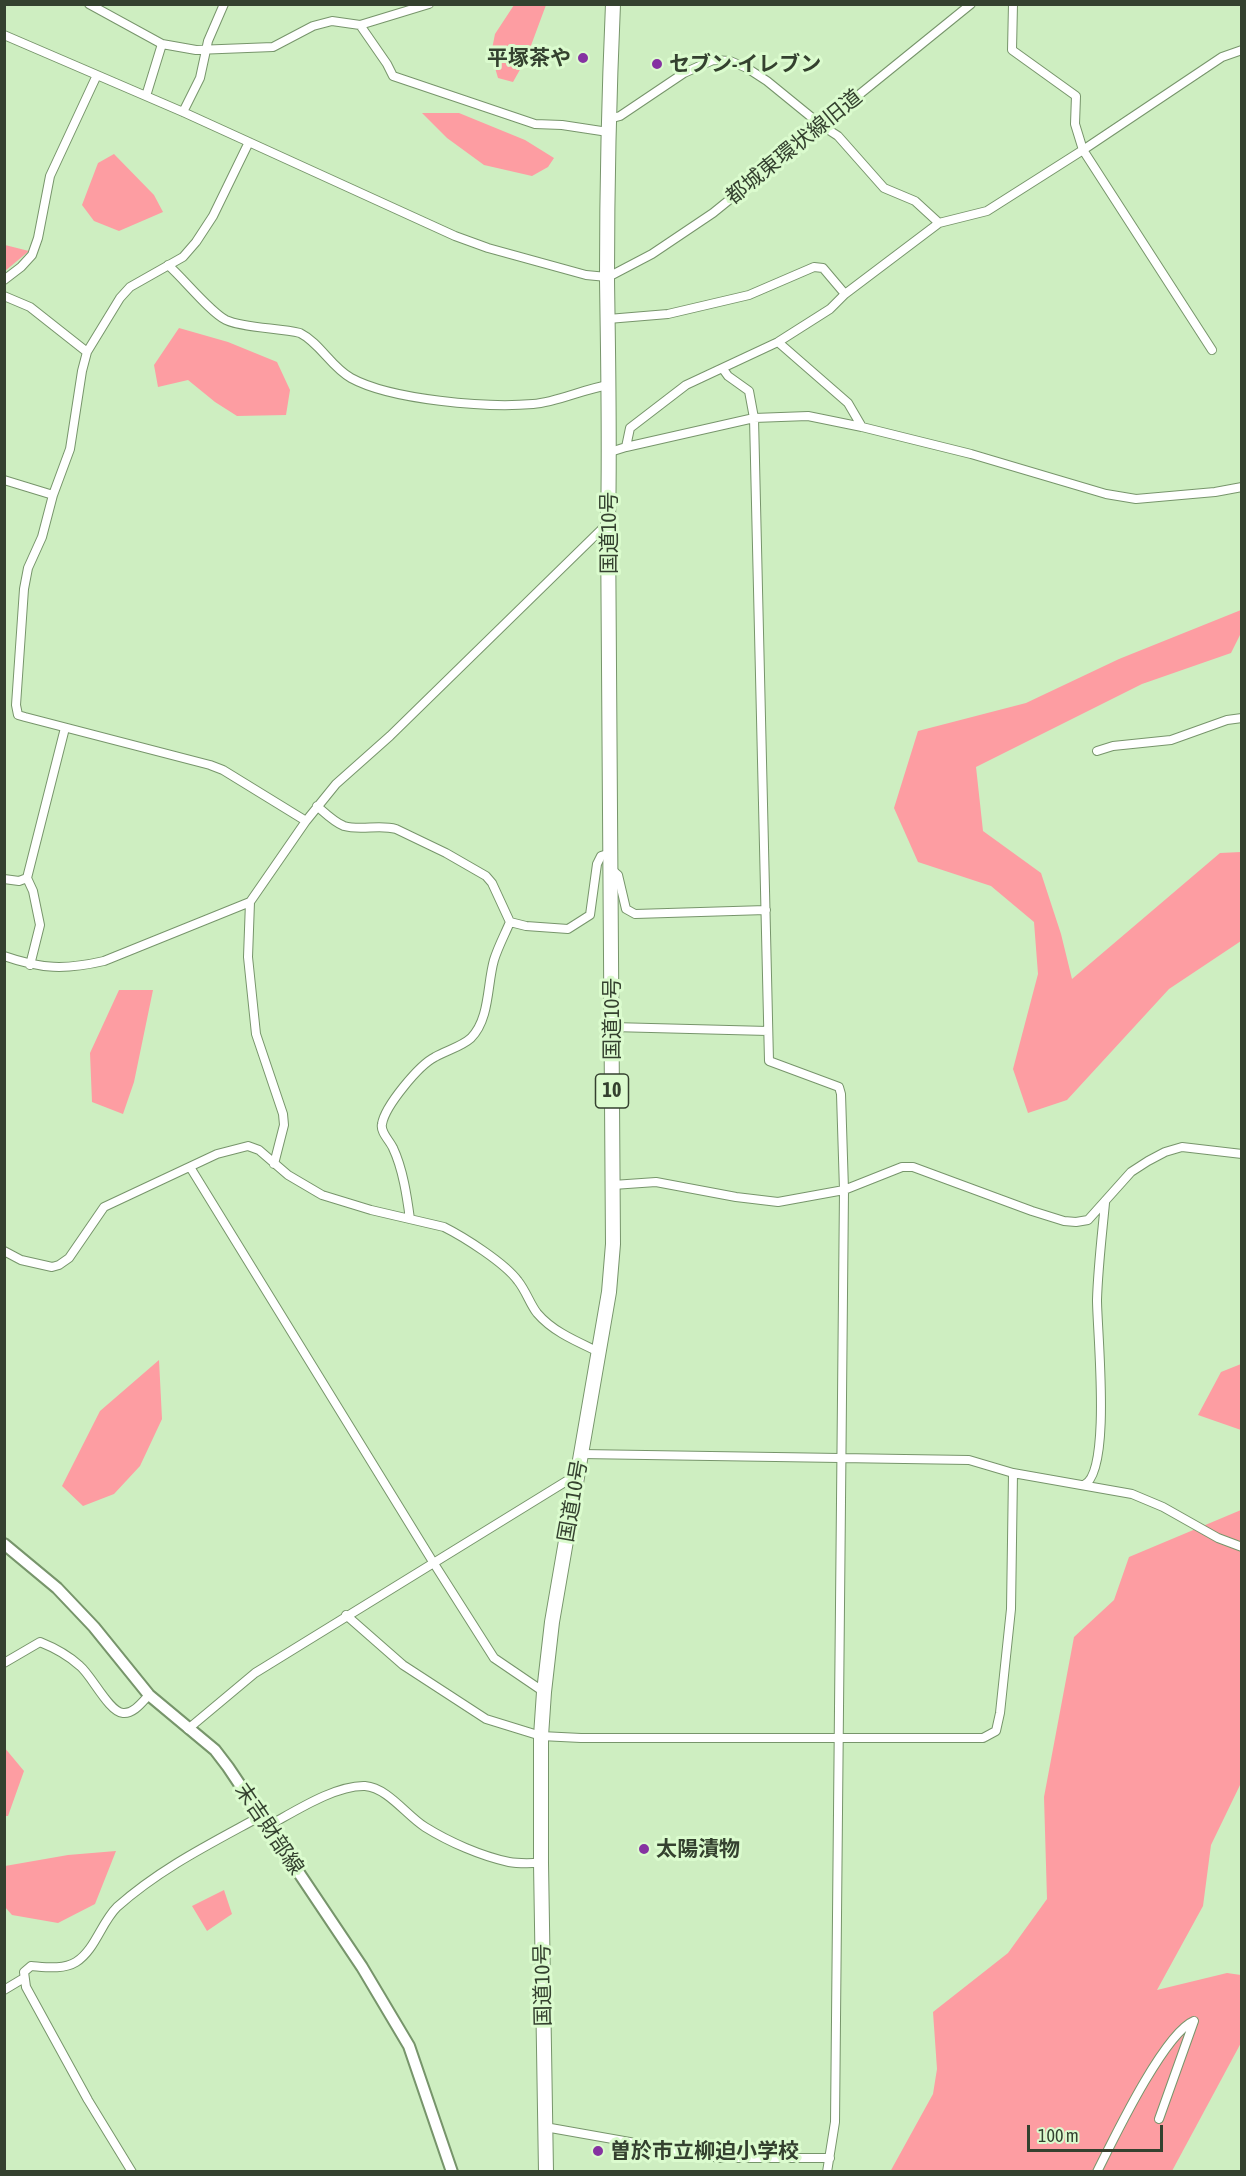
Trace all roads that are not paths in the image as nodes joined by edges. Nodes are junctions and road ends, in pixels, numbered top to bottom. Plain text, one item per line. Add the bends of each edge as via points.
1 (89, 4) edge
2 (224, 4) edge
3 (429, 4) edge
4 (613, 4) edge
5 (971, 4) edge
6 (1013, 4) edge
7 (360, 25) junction
8 (4, 35) edge
9 (162, 44) junction
10 (206, 50) junction
11 (1242, 50) edge
12 (97, 75) junction
13 (146, 96) junction
14 (183, 112) junction
15 (609, 125) junction
16 (821, 125) junction
17 (249, 142) junction
18 (1083, 150) junction
19 (939, 223) junction
20 (168, 265) junction
21 (607, 277) junction
22 (4, 280) edge
23 (845, 294) junction
24 (4, 296) edge
25 (608, 319) junction
26 (778, 342) junction
27 (1212, 350) dead end
28 (87, 352) junction
29 (723, 369) junction
30 (609, 385) junction
31 (754, 418) junction
32 (862, 427) junction
33 (626, 447) junction
34 (610, 452) junction
35 (4, 480) edge
36 (1242, 487) edge
37 (53, 495) junction
38 (608, 522) junction
39 (1242, 718) edge
40 (65, 728) junction
41 (1097, 751) dead end
42 (317, 806) junction
43 (306, 821) junction
44 (611, 853) junction
45 (611, 869) junction
46 (27, 878) junction
47 (4, 879) edge
48 (250, 902) junction
49 (766, 910) junction
50 (510, 922) junction
51 (4, 956) edge
52 (30, 965) junction
53 (612, 1027) junction
54 (768, 1031) junction
55 (1242, 1154) edge
56 (274, 1164) junction
57 (190, 1167) junction
58 (613, 1185) junction
59 (844, 1190) junction
60 (1105, 1201) junction
61 (410, 1219) junction
62 (4, 1251) edge
63 (599, 1352) junction
64 (581, 1454) junction
65 (840, 1458) junction
66 (1013, 1473) junction
67 (578, 1474) junction
68 (1084, 1485) junction
69 (4, 1544) edge
70 (1242, 1547) edge
71 (433, 1562) junction
72 (346, 1616) junction
73 (4, 1663) edge
74 (544, 1692) junction
75 (149, 1695) junction
76 (188, 1729) junction
77 (542, 1736) junction
78 (838, 1738) junction
79 (261, 1816) junction
80 (268, 1826) junction
81 (541, 1863) junction
82 (24, 1978) junction
83 (4, 1989) edge
84 (1159, 2119) dead end
85 (545, 2127) junction
86 (830, 2158) junction
87 (132, 2172) edge
88 (452, 2172) edge
89 (546, 2172) edge
90 (826, 2172) edge
91 (1097, 2172) edge

1 - 9 street
2 - 10 street
3 - 7 street
4 - 15 highway, 国道10号 / 10
5 - 16 street, 都城東環状線旧道
6 - 18 street via 1012,50 1076,96 1075,124
7 - 10 street via 332,21 313,26 273,48
7 - 15 street via 393,76 535,124
8 - 12 street
9 - 10 street
9 - 13 street
10 - 14 street via 200,78
11 - 18 street via 1222,57
12 - 13 street
12 - 22 street via 50,176 32,255
13 - 14 street
14 - 17 street
15 - 16 street via 684,73 713,60 747,68
15 - 21 highway, 国道10号 / 10
16 - 19 street via 838,136 884,188 915,201
16 - 21 street, 都城東環状線旧道 via 713,213 652,254
17 - 20 street via 206,228 183,256
17 - 21 street via 455,236 586,275
18 - 19 street via 987,211
18 - 27 street
19 - 23 street
20 - 28 street via 130,287
20 - 30 street via 225,320 300,333 337,369 353,379 390,391 477,405 535,404
21 - 25 highway, 国道10号 / 10
23 - 25 street via 823,268 814,267 749,295 668,314
23 - 26 street via 830,309
24 - 28 street via 30,307
25 - 30 highway, 国道10号 / 10
26 - 29 street
26 - 32 street via 848,404
28 - 37 street via 70,449
29 - 31 street via 749,391
29 - 33 street via 686,385 630,428
30 - 34 highway, 国道10号 / 10
31 - 32 street via 808,416
31 - 33 street
31 - 49 street
32 - 36 street via 1136,499
33 - 34 street
34 - 38 highway, 国道10号 / 10
35 - 37 street
37 - 40 street via 24,589 16,705 18,715
38 - 42 street
38 - 44 highway, 国道10号 / 10
39 - 41 street via 1171,740
40 - 43 street via 223,770
40 - 46 street
42 - 43 street
42 - 50 street via 344,826 386,826 479,870 492,883
43 - 48 street
44 - 45 highway, 国道10号 / 10
44 - 50 street via 601,856 597,864 590,915 568,929
45 - 49 street via 618,875 626,909 635,914
45 - 53 highway, 国道10号 / 10
46 - 47 street
46 - 52 street via 40,925
48 - 52 street via 104,961 61,968
48 - 56 street via 248,957 256,1034 283,1114
49 - 54 street
50 - 61 street via 494,960 485,1009 476,1031 459,1046 423,1065 399,1093 381,1125 397,1158
51 - 52 street
53 - 54 street
53 - 58 highway, 国道10号 / 10
54 - 59 street via 769,1061 839,1087
55 - 60 street via 1182,1147 1164,1152 1131,1173
56 - 57 street via 248,1146 217,1154
56 - 61 street via 322,1195
57 - 62 street via 104,1207 69,1258 59,1265 21,1260
57 - 71 street
58 - 59 street via 656,1182 778,1202
58 - 63 highway, 国道10号 / 10 via 609,1292
59 - 60 street via 902,1167 912,1167 1064,1221 1088,1220
59 - 65 street
60 - 68 street via 1097,1302 1100,1445 1092,1480
61 - 63 street via 444,1227 505,1268 538,1314 566,1336
63 - 64 highway, 国道10号 / 10
64 - 65 street
64 - 67 highway, 国道10号 / 10
65 - 66 street via 969,1460
65 - 78 street
66 - 68 street
66 - 78 street via 1011,1609 996,1731 983,1738
67 - 71 street
67 - 74 highway, 国道10号 / 10
68 - 70 street via 1132,1494
69 - 75 main road, 末吉財部線 via 57,1588
71 - 72 street
71 - 74 street via 494,1658
72 - 76 street via 255,1673
72 - 77 street via 403,1665 486,1719
73 - 75 street via 40,1642 60,1650 81,1666 114,1709 132,1711
74 - 77 highway, 国道10号 / 10
75 - 76 main road, 末吉財部線
76 - 79 main road, 末吉財部線 via 214,1750
77 - 78 street
77 - 81 highway, 国道10号 / 10
78 - 86 street via 835,2121
79 - 80 main road, 末吉財部線
79 - 82 street via 157,1874 106,1918 79,1960 63,1966 30,1966
80 - 81 street via 317,1799 366,1786 385,1794 426,1827 468,1848 511,1863
80 - 88 main road, 末吉財部線 via 362,1967 409,2046
81 - 85 highway, 国道10号 / 10
82 - 83 street
82 - 87 street via 88,2100
84 - 91 street via 1194,2021 1171,2041 1152,2068
85 - 86 street via 720,2158
85 - 89 highway, 国道10号 / 10
86 - 90 street

